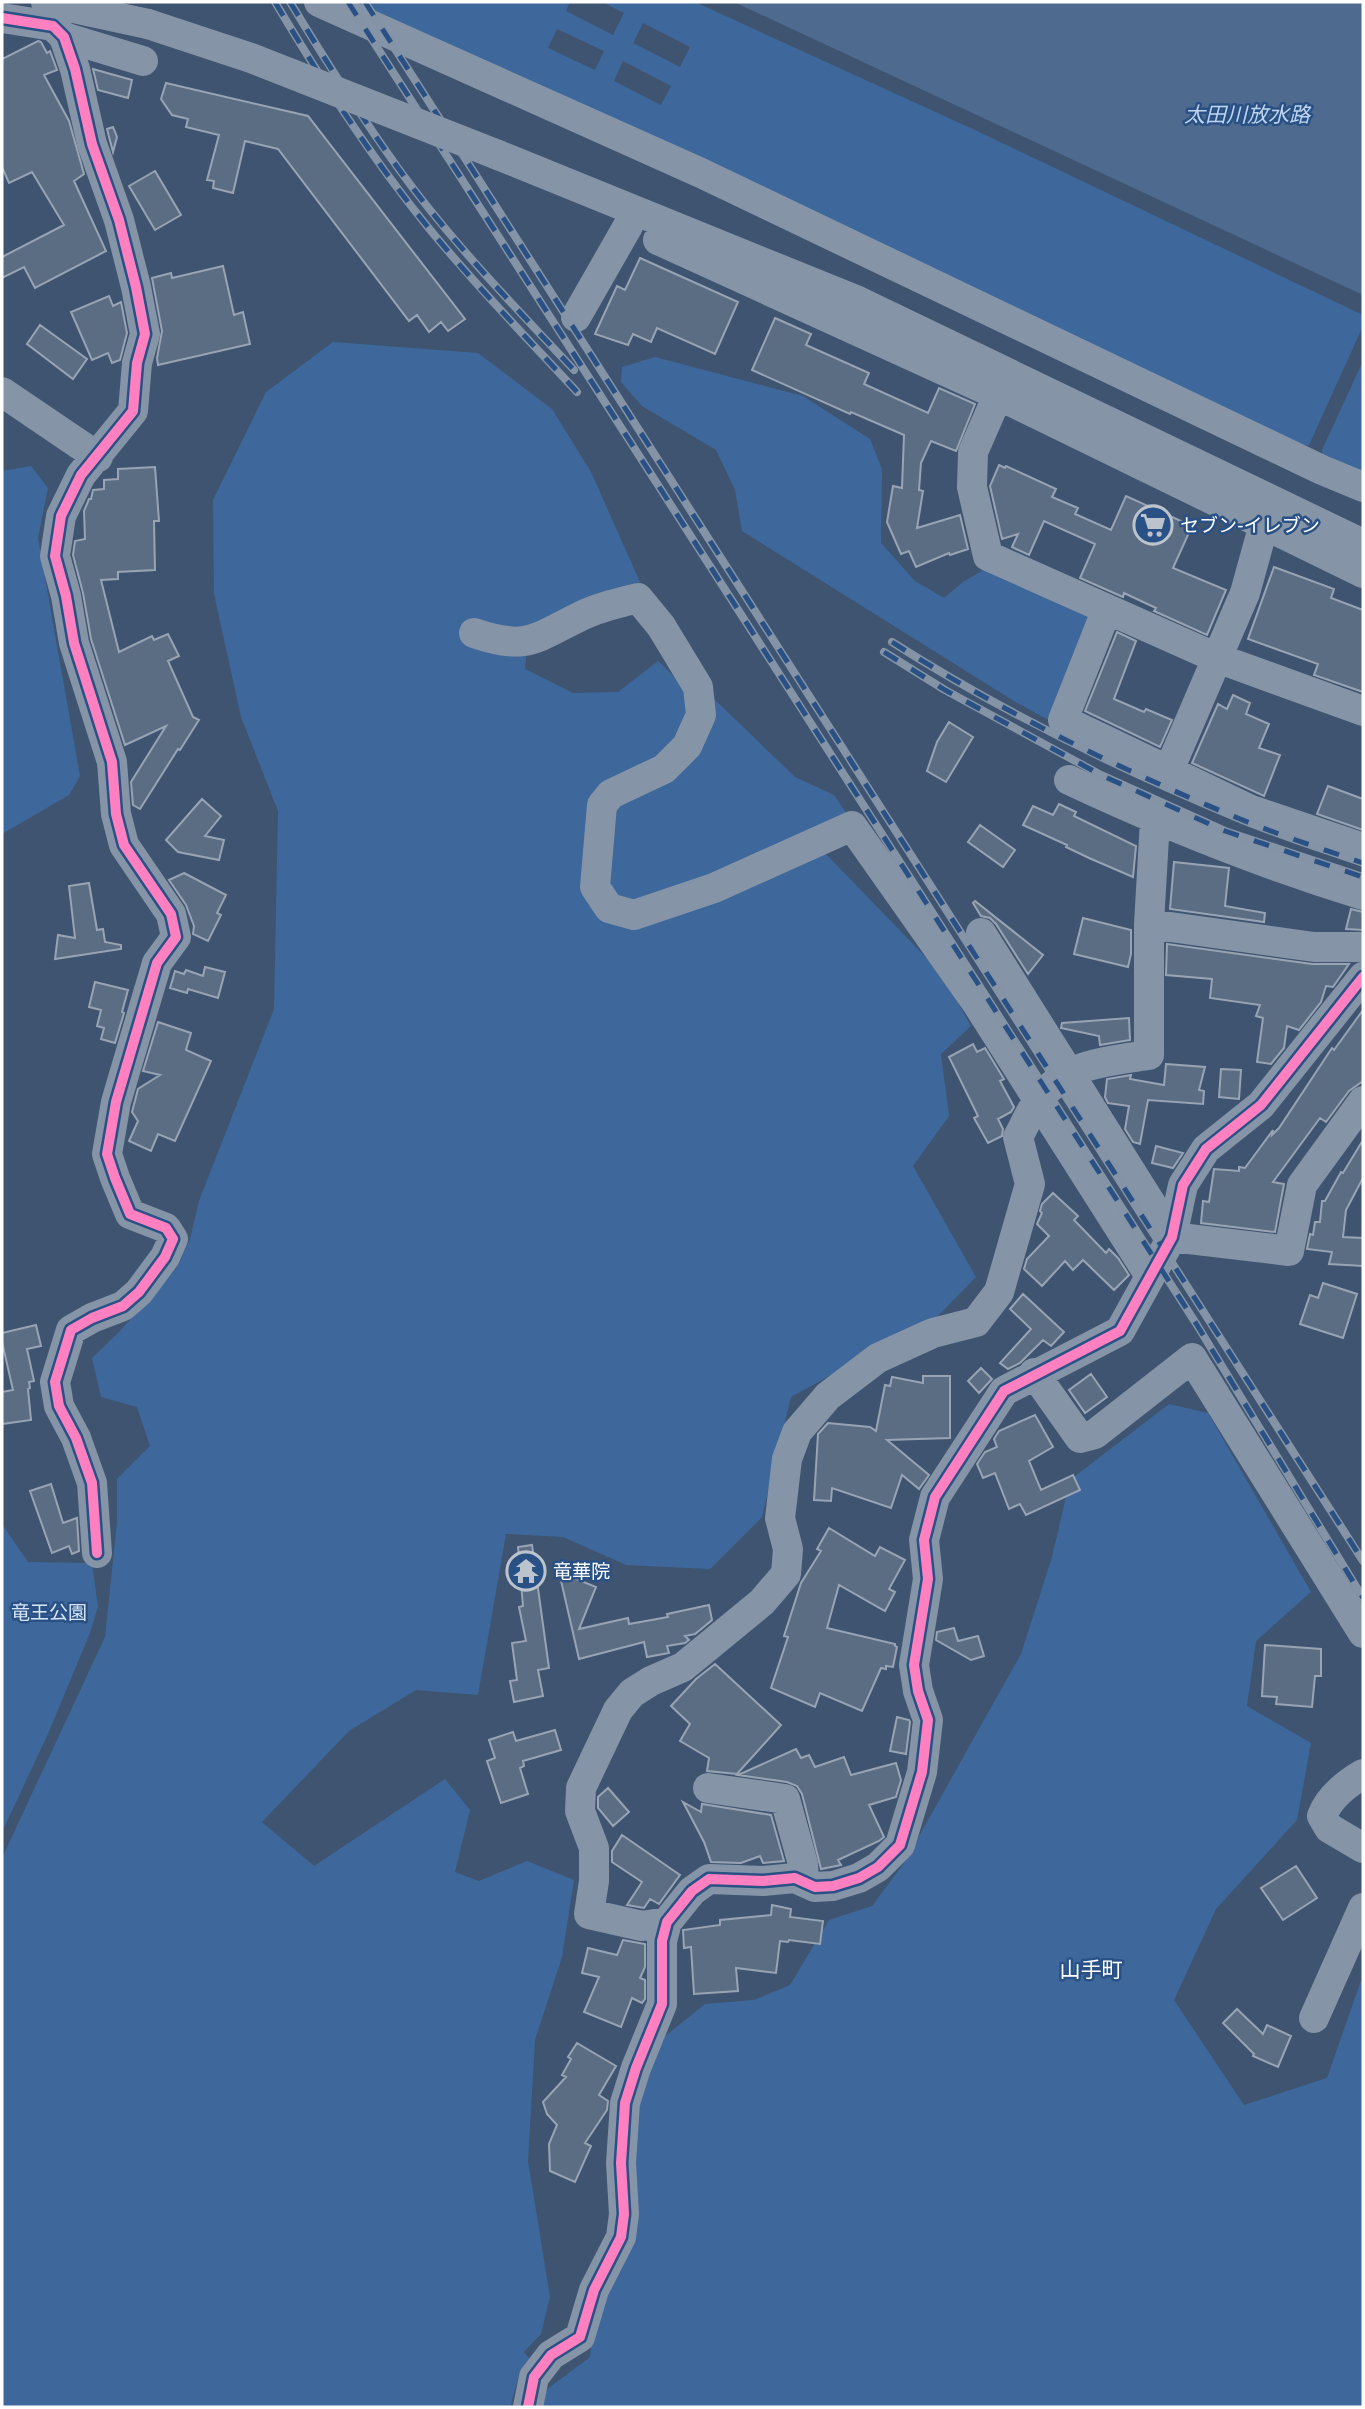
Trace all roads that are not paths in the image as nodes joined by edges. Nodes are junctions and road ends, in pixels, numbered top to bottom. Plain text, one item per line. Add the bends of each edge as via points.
1 (46, 2) edge
2 (319, 2) edge
3 (2, 18) edge
4 (64, 37) junction
5 (143, 61) dead end
6 (630, 217) junction
7 (576, 317) dead end
8 (2, 392) edge
9 (998, 395) junction
10 (98, 457) junction
11 (1363, 487) edge
12 (1268, 511) junction
13 (1363, 544) edge
14 (1363, 573) edge
15 (1107, 609) junction
16 (474, 633) dead end
17 (1217, 658) junction
18 (1363, 711) edge
19 (1169, 770) junction
20 (1069, 780) dead end
21 (1155, 820) junction
22 (1363, 848) edge
23 (1363, 895) edge
24 (1149, 924) junction
25 (981, 933) dead end
26 (1363, 947) edge
27 (1363, 977) edge
28 (1069, 1072) junction
29 (1039, 1099) junction
30 (1363, 1101) edge
31 (1172, 1237) junction
32 (1150, 1276) junction
33 (1034, 1373) junction
34 (97, 1553) dead end
35 (1363, 1633) edge
36 (1363, 1774) edge
37 (708, 1788) dead end
38 (1363, 1849) edge
39 (804, 1882) junction
40 (1363, 1908) edge
41 (667, 1922) junction
42 (1314, 2018) dead end
43 (528, 2407) edge

1 - 6 street, bridge via 148,24 251,58 498,155
2 - 11 street via 701,173
3 - 4 street via 53,26
4 - 5 street
4 - 10 street via 92,144 119,220 145,334 133,411
6 - 7 street
6 - 9 street
6 - 12 street via 858,301
8 - 10 street
9 - 12 street
9 - 15 street via 973,452 972,487 988,556
10 - 34 street via 81,475 61,516 55,556 74,643 112,761 116,814 124,845 171,914 176,937 157,963 116,1102 107,1154 130,1214 166,1228 173,1239 139,1292 122,1306 71,1330 55,1382 59,1406 92,1483
12 - 13 street
12 - 14 street
12 - 17 street via 1245,593
15 - 17 street
15 - 19 street via 1063,720
16 - 29 street via 502,643 526,642 603,607 638,598 698,687 701,715 687,747 664,769 611,794 602,805 595,887 608,908 634,915 714,888 852,825
17 - 18 street
17 - 19 street
19 - 22 street via 1251,810
20 - 21 street
21 - 23 street via 1283,870
21 - 24 street
24 - 26 street via 1314,947
24 - 28 street via 1149,1055
25 - 28 street
27 - 31 street via 1261,1105 1206,1149 1183,1185
28 - 29 street
28 - 31 street
29 - 32 street
29 - 41 street via 1018,1137 1030,1184 999,1292 976,1322 933,1333 878,1358 828,1396 797,1432 786,1459 780,1518 788,1549 786,1574 762,1602 683,1667 632,1693 618,1710 581,1788 580,1811 594,1848 589,1914 642,1926
30 - 31 street via 1302,1185 1289,1251
31 - 32 street
32 - 33 street via 1120,1331
33 - 35 street via 1080,1438 1095,1434 1192,1358
33 - 39 street via 1004,1391 935,1497 924,1540 928,1579 914,1665 928,1720 922,1772 900,1845 859,1878 833,1886 814,1887
36 - 38 street via 1326,1805 1322,1816 1329,1828
37 - 39 street via 785,1798
39 - 41 street via 795,1878 709,1879 692,1891
40 - 42 street
41 - 43 street via 662,1941 662,2004 625,2103 621,2237 594,2290 580,2337 551,2355 534,2377

